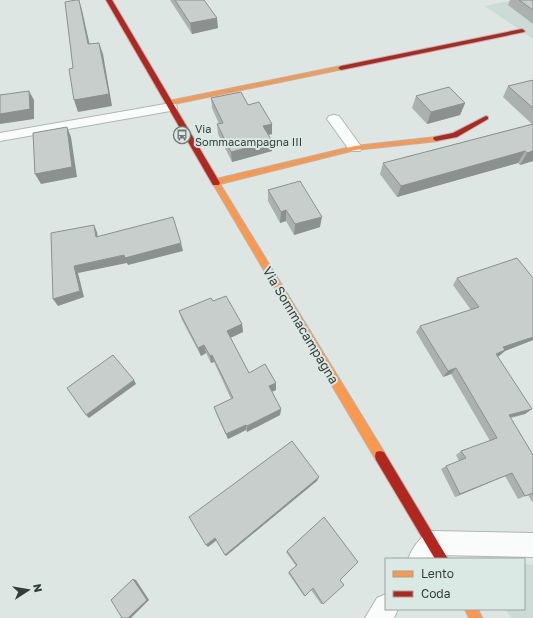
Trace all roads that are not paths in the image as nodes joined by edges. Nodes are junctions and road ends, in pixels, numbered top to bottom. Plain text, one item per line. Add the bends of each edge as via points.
1 (109, 0) edge
2 (522, 31) dead end
3 (170, 105) junction
4 (486, 118) dead end
5 (334, 119) dead end
6 (0, 137) edge
7 (355, 148) junction
8 (216, 182) junction
9 (533, 545) edge
10 (431, 554) edge
11 (385, 608) edge
12 (378, 618) edge

1 - 3 street, Via Sommacampagna
2 - 3 street
3 - 6 street
3 - 8 street, Via Sommacampagna
4 - 7 street via 441,139
5 - 7 street
7 - 8 street
8 - 10 street, Via Sommacampagna
9 - 10 street
11 - 12 street

